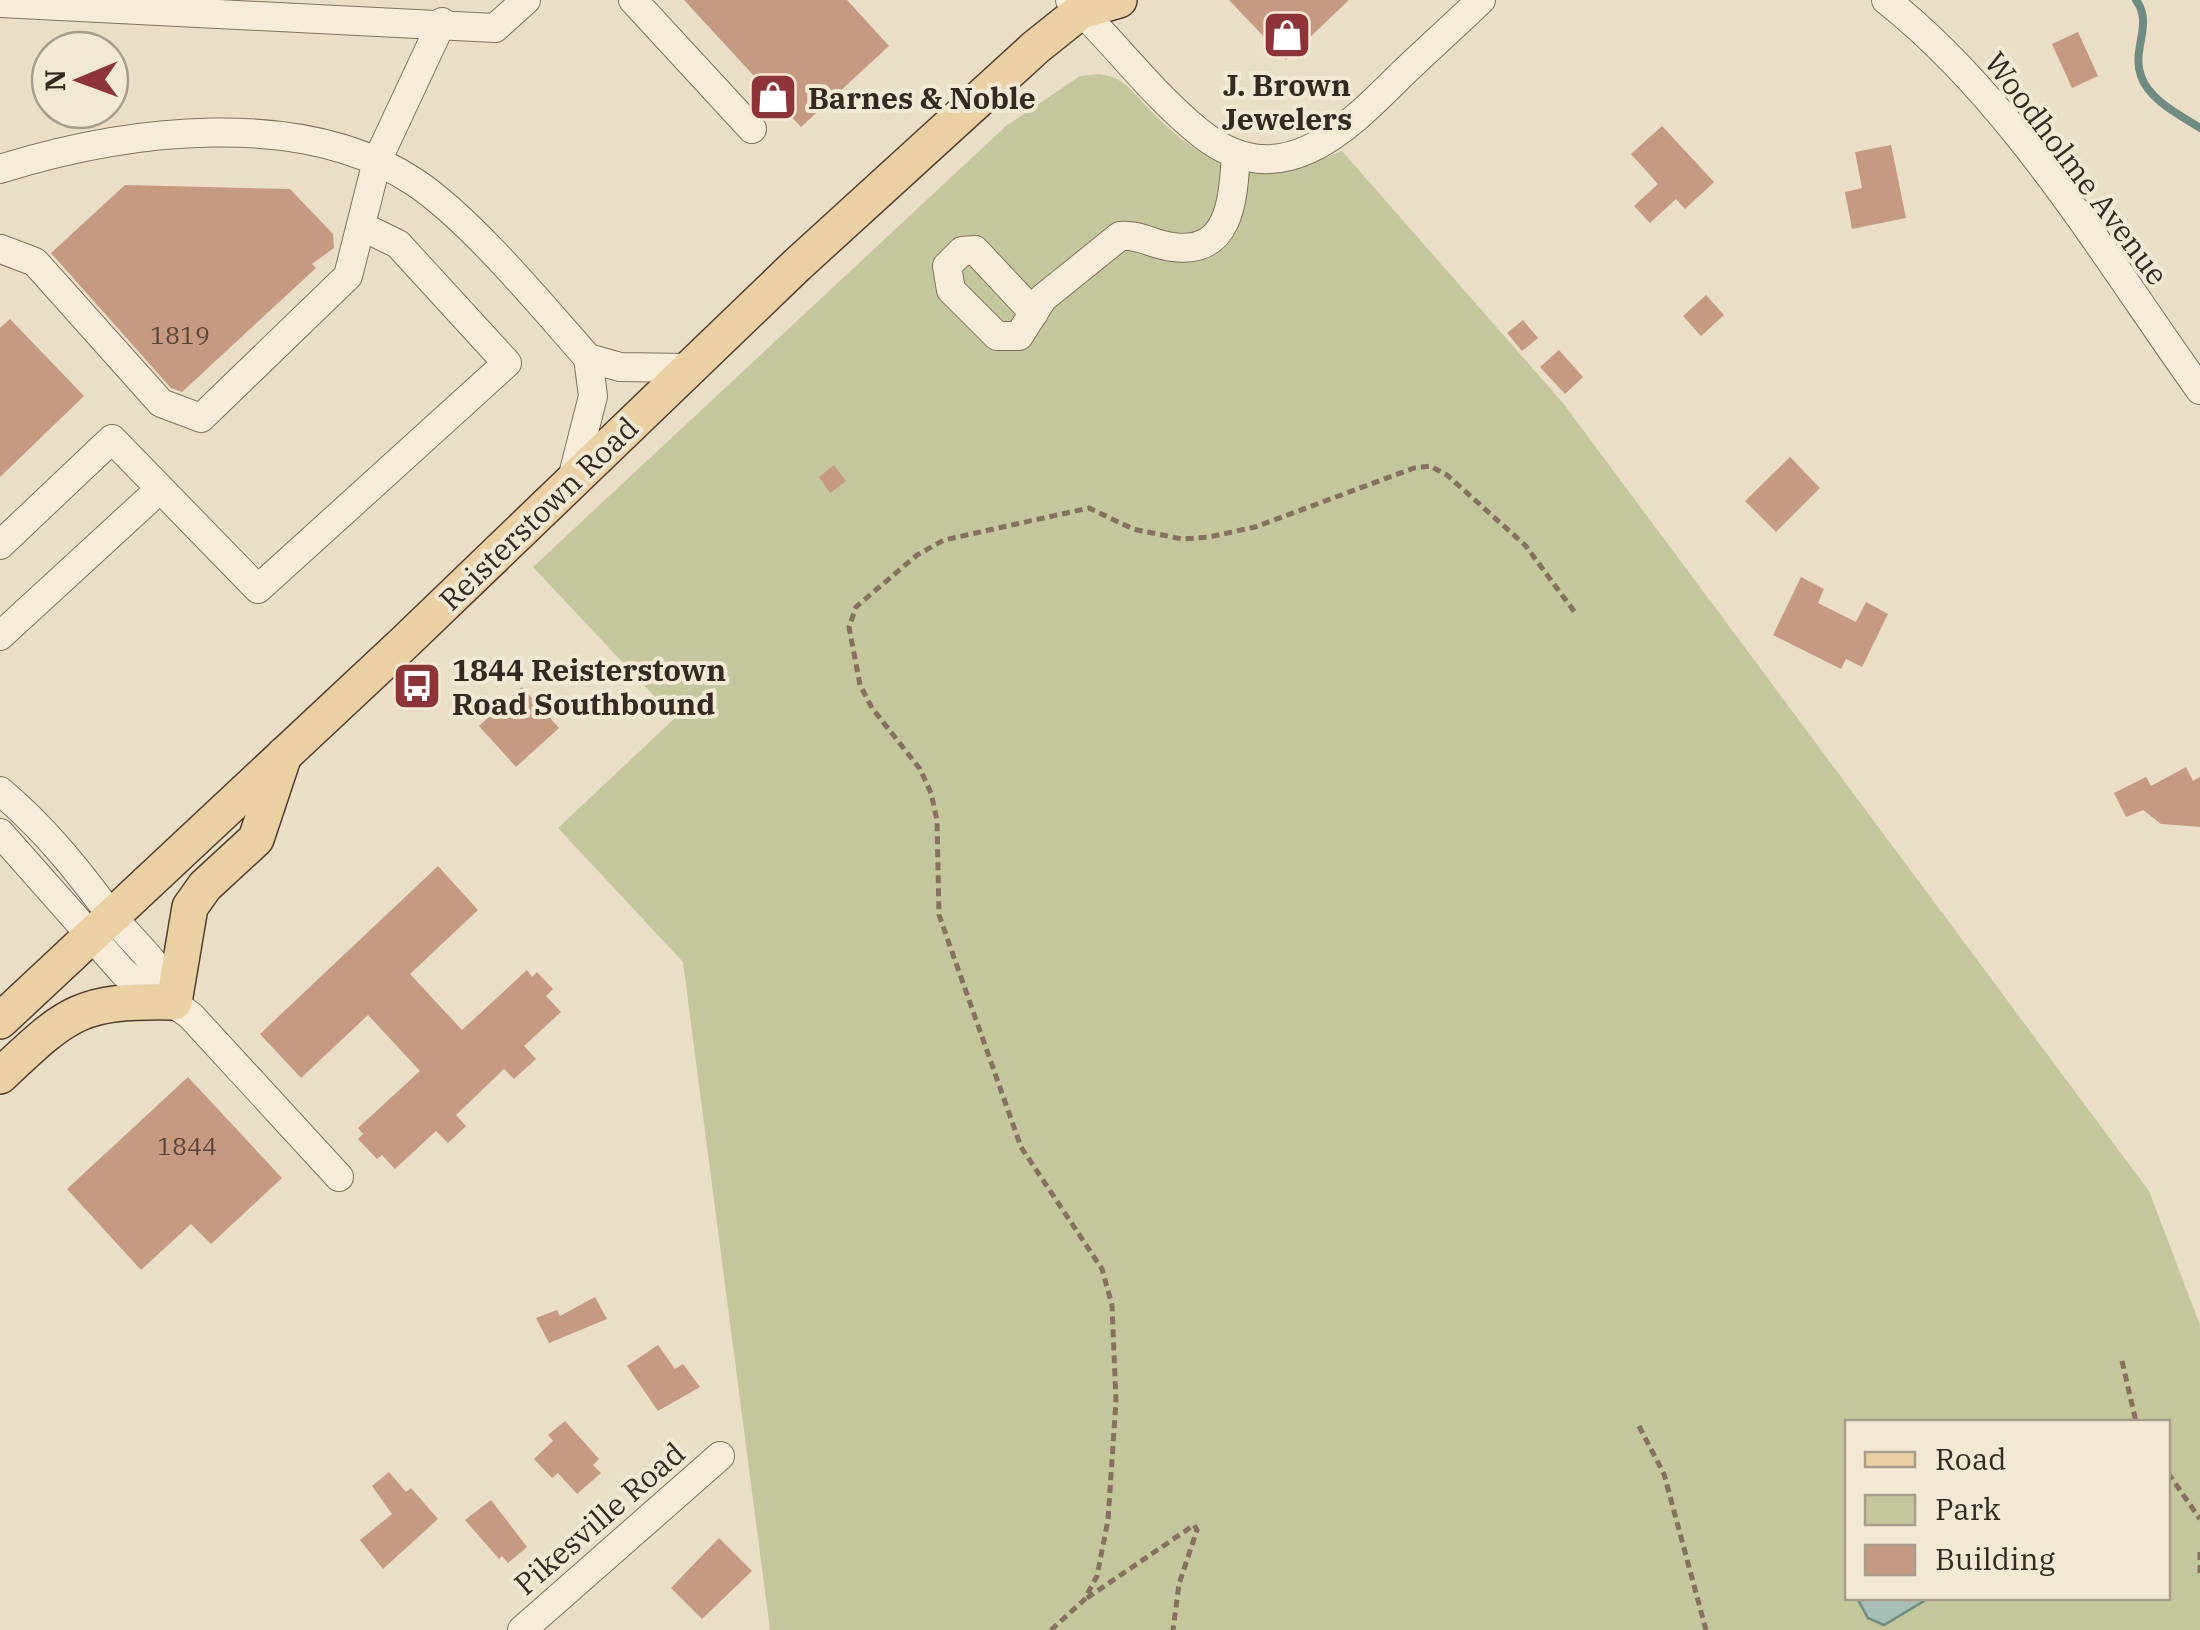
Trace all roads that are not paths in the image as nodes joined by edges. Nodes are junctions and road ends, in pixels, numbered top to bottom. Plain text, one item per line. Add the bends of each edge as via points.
1 (526, 0) edge
2 (633, 0) edge
3 (1118, 0) edge
4 (1481, 0) edge
5 (1886, 0) edge
6 (0, 3) edge
7 (1079, 4) edge
8 (442, 22) junction
9 (752, 128) dead end
10 (1236, 154) junction
11 (376, 161) junction
12 (0, 169) edge
13 (361, 226) junction
14 (0, 249) edge
15 (1034, 313) junction
16 (588, 358) junction
17 (688, 368) junction
18 (2200, 390) edge
19 (572, 479) junction
20 (160, 489) junction
21 (0, 545) edge
22 (0, 636) edge
23 (285, 751) junction
24 (0, 791) edge
25 (0, 833) edge
26 (101, 924) junction
27 (174, 1002) junction
28 (0, 1020) edge
29 (0, 1076) edge
30 (339, 1177) dead end
31 (720, 1456) dead end
32 (522, 1630) edge

1 - 8 street via 495,28
2 - 9 street
3 - 7 main road, Reisterstown Road
4 - 10 street via 1340,134 1296,156
5 - 18 street, Woodholme Avenue via 1967,72
6 - 8 street
7 - 10 street via 1197,130
7 - 17 main road, Reisterstown Road
8 - 11 street
10 - 15 street via 1229,218 1208,242 1173,248 1134,234 1120,236 1076,267
11 - 12 street via 312,140 163,135 55,152
11 - 13 street
11 - 16 street via 449,210
13 - 14 street via 353,264 340,286 201,418 160,402 35,262
13 - 20 street via 398,244 507,363 258,589
15 - 15 street via 975,250 952,259 951,290 997,336 1019,336
16 - 17 street via 620,367
16 - 19 street via 593,396
17 - 19 main road, Reisterstown Road
19 - 23 main road, Reisterstown Road
20 - 21 street via 112,439
20 - 22 street
23 - 26 main road, Reisterstown Road
23 - 27 main road via 256,838 190,907
24 - 26 street via 82,872
25 - 26 street
26 - 27 street via 144,991
26 - 28 main road, Reisterstown Road
27 - 29 main road via 90,1006 44,1034
27 - 30 street
31 - 32 street, Pikesville Road

